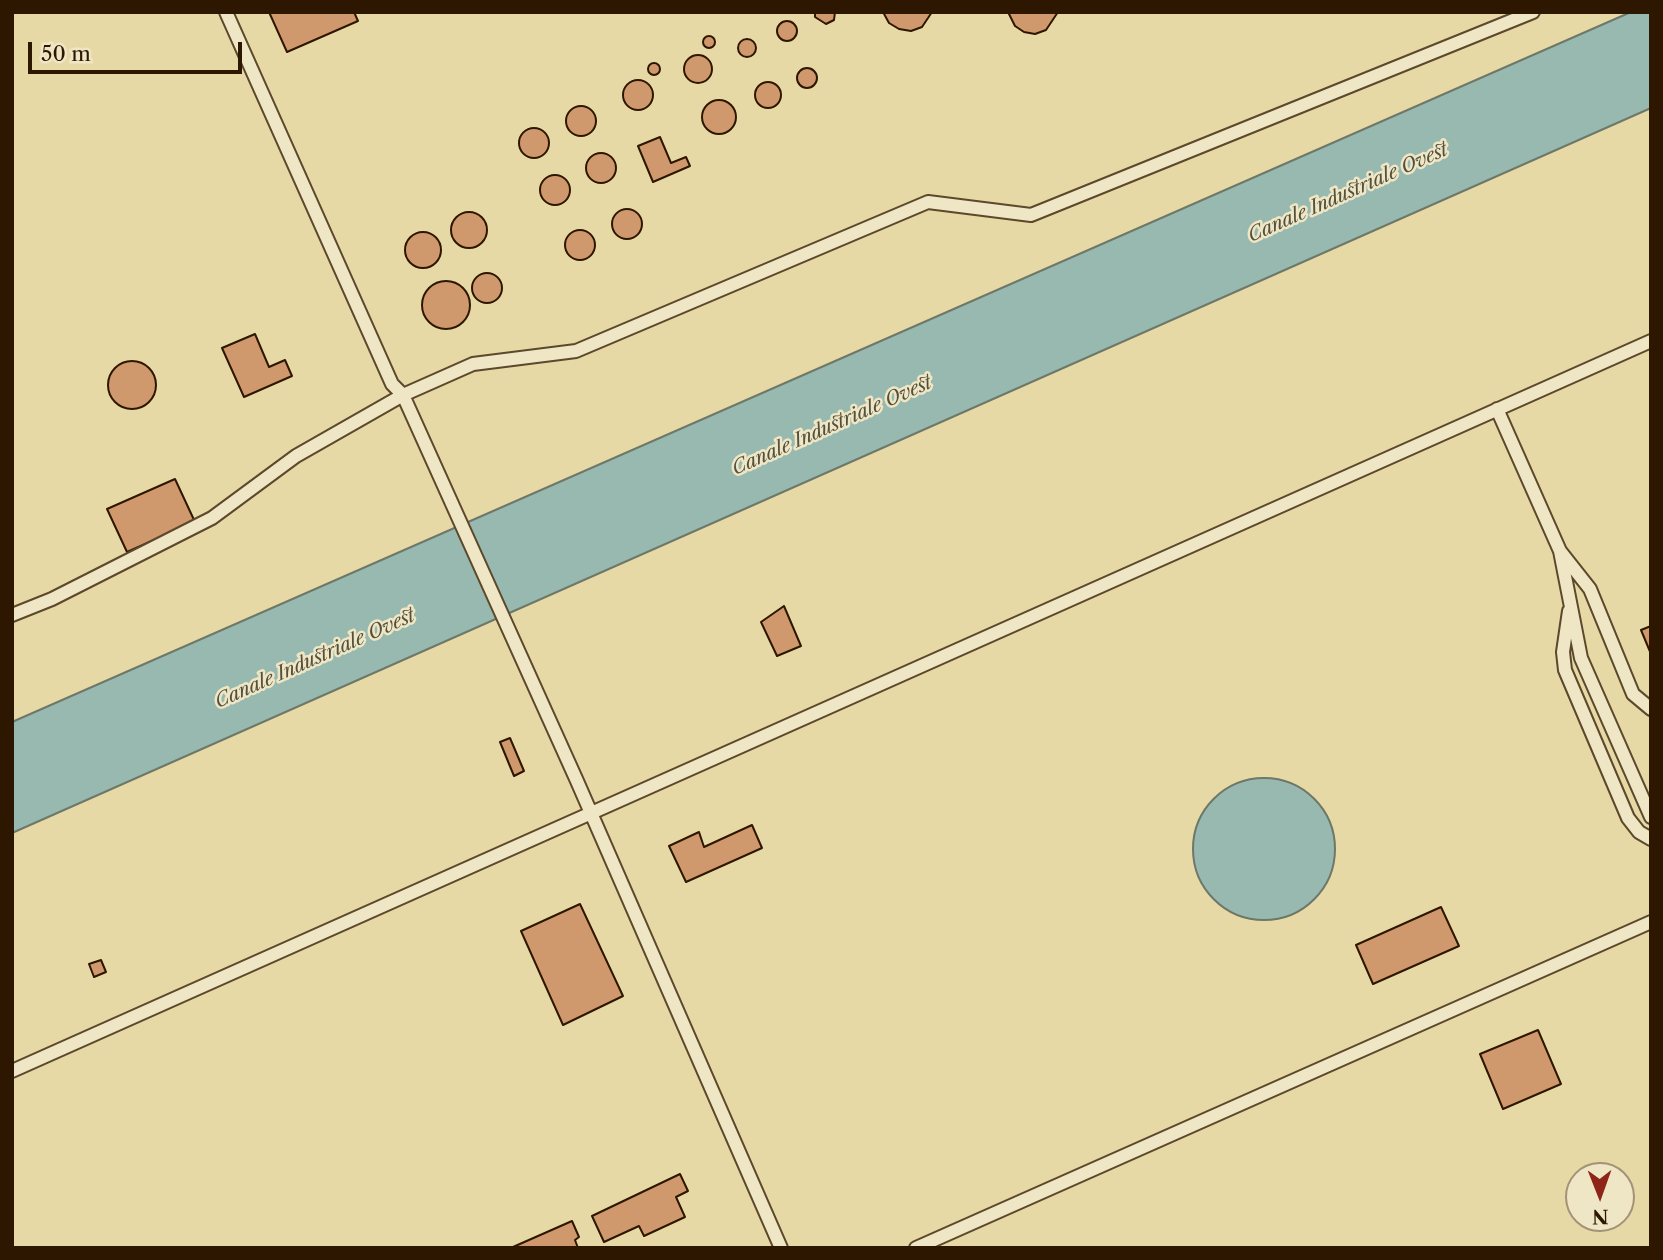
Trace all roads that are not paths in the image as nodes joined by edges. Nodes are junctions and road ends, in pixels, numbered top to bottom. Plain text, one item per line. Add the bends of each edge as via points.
1 (226, 12) edge
2 (1533, 12) edge
3 (1651, 341) edge
4 (402, 395) junction
5 (1497, 409) junction
6 (1560, 551) junction
7 (1570, 601) junction
8 (12, 615) edge
9 (1651, 709) edge
10 (590, 814) junction
11 (1651, 817) edge
12 (1651, 839) edge
13 (1651, 922) edge
14 (12, 1070) edge
15 (781, 1248) edge
16 (916, 1248) edge

1 - 4 lane via 392,384
2 - 4 lane via 1031,215 928,202 576,351 473,364
3 - 5 lane
4 - 8 lane via 296,456 212,518
4 - 10 lane
5 - 6 lane
5 - 10 lane
6 - 7 lane
6 - 9 lane via 1590,589 1633,694
7 - 11 lane via 1581,658
7 - 12 lane via 1565,670 1629,818
10 - 14 lane
10 - 15 lane
13 - 16 lane

